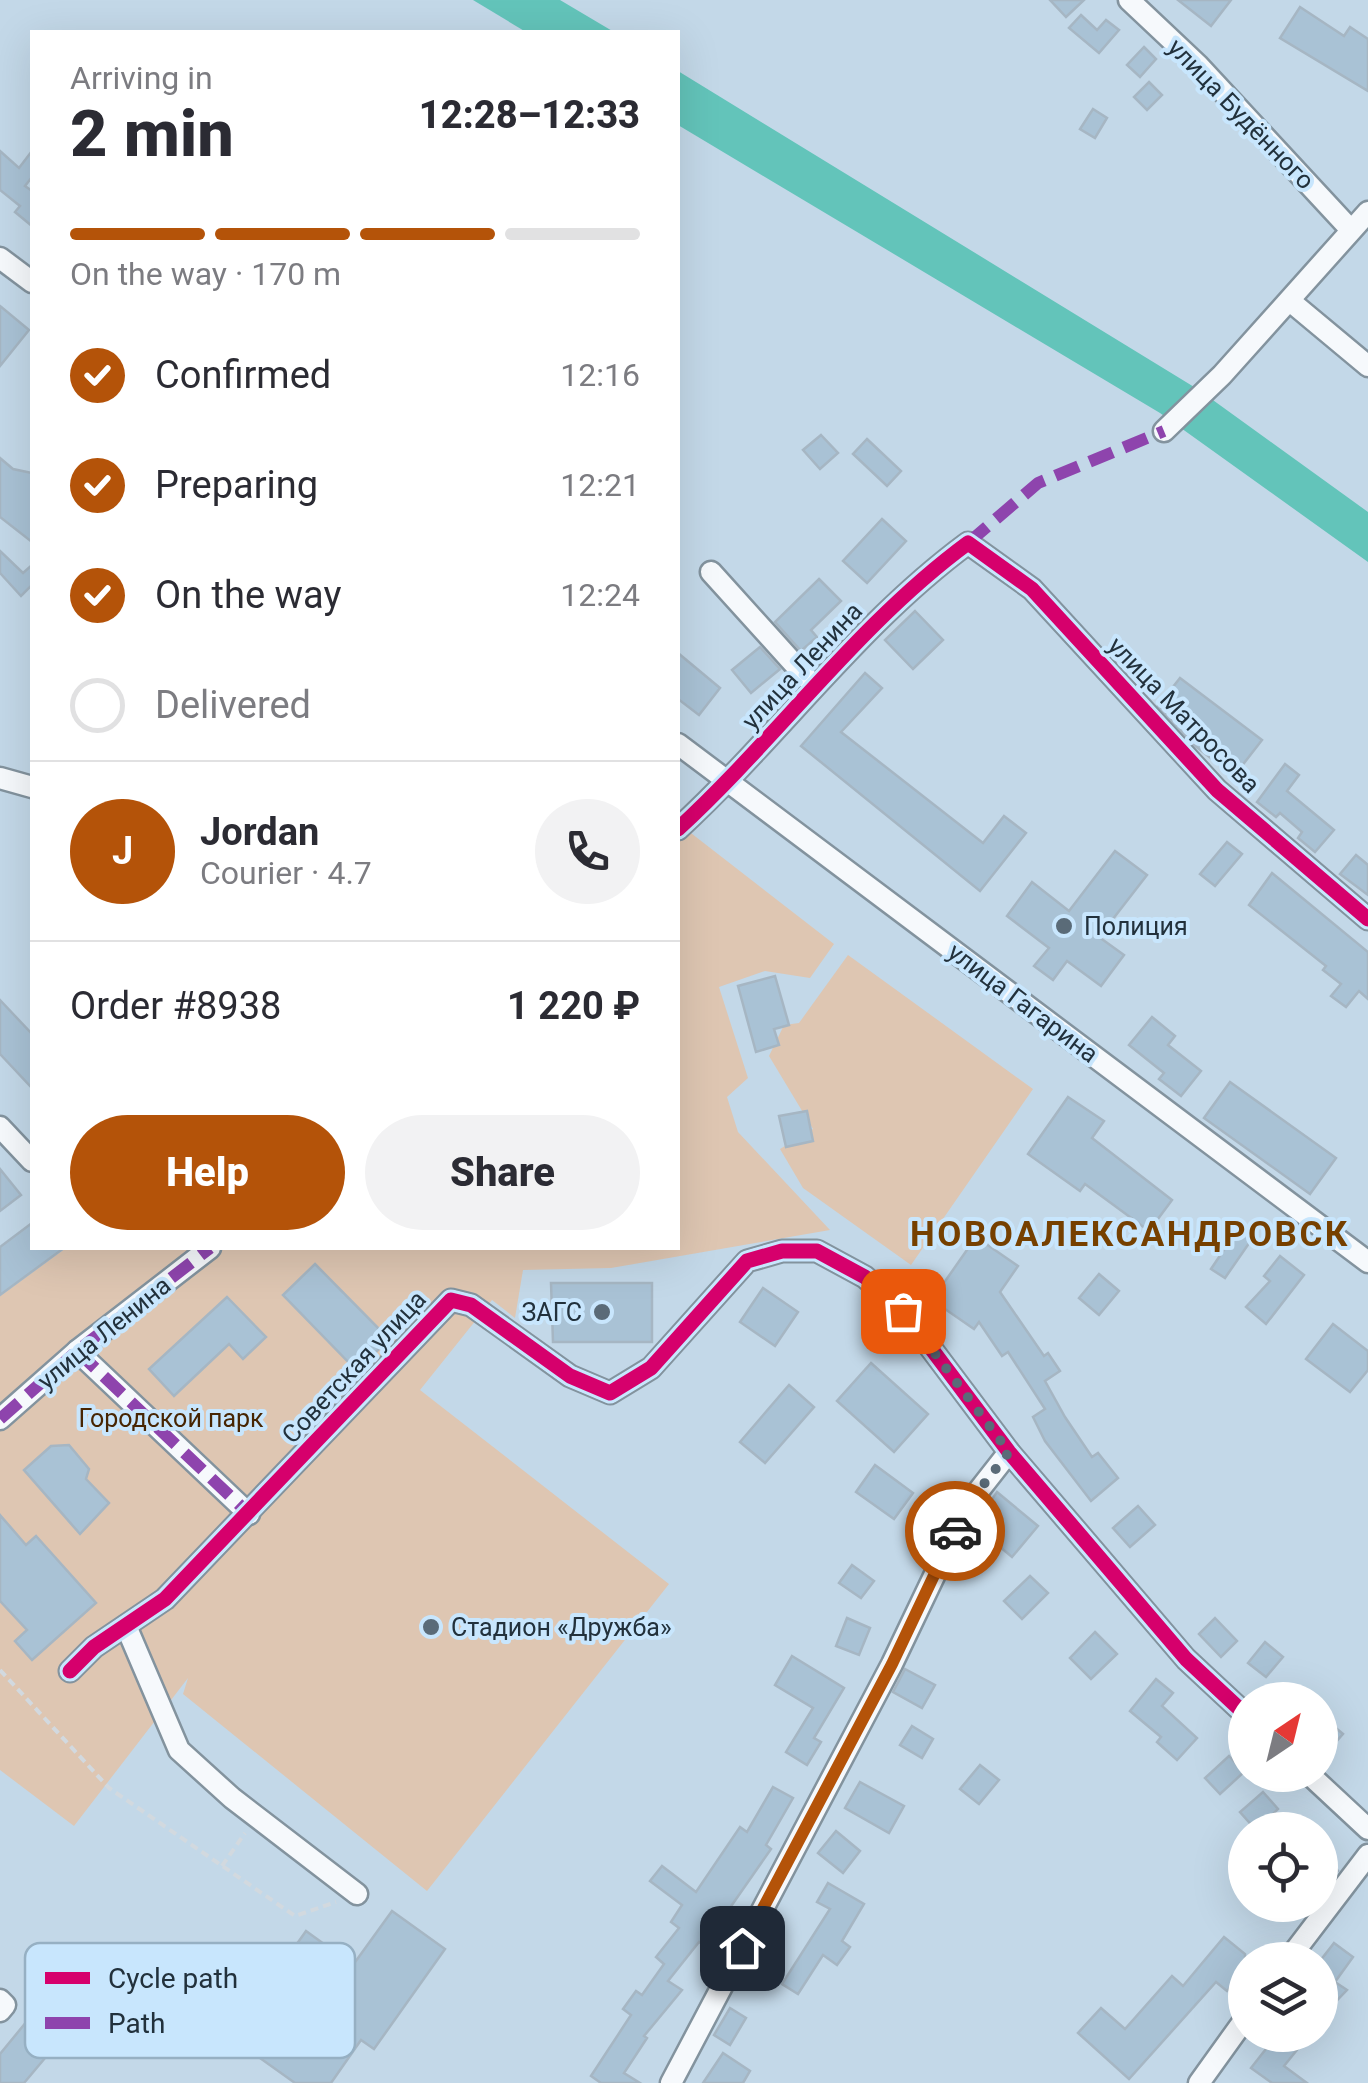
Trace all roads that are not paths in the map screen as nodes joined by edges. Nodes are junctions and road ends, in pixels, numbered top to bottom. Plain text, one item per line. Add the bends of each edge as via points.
1 (1129, 0) edge
2 (1368, 212) edge
3 (1351, 230) junction
4 (0, 258) edge
5 (30, 280) edge
6 (1290, 301) junction
7 (1368, 366) edge
8 (1164, 431) dead end
9 (968, 543) joint
10 (711, 572) dead end
11 (814, 686) junction
12 (680, 745) edge
13 (0, 778) edge
14 (729, 782) junction
15 (30, 787) edge
16 (680, 827) edge
17 (1368, 918) edge
18 (0, 1126) edge
19 (30, 1159) edge
20 (207, 1250) edge
21 (1368, 1262) edge
22 (77, 1352) junction
23 (0, 1420) edge
24 (1009, 1452) junction
25 (249, 1514) junction
26 (126, 1626) junction
27 (70, 1671) dead end
28 (1228, 1698) edge
29 (1328, 1792) edge
30 (1368, 1829) edge
31 (1368, 1855) edge
32 (357, 1894) road end
33 (1302, 1942) edge
34 (0, 2000) edge
35 (0, 2011) edge
36 (1228, 2043) edge
37 (672, 2083) edge
38 (1199, 2083) edge

1 - 3 street, улица Будённого via 1198,64
2 - 3 street
3 - 6 street
4 - 5 street
6 - 7 street
6 - 8 street
9 - 11 street, улица Ленина via 929,572
9 - 17 street, улица Матросова via 1032,589 1217,790
10 - 11 street, улица Ленина
11 - 14 street, улица Ленина
12 - 14 street, улица Гагарина
13 - 15 street
14 - 16 street, улица Ленина
14 - 21 street, улица Гагарина
18 - 19 street
20 - 22 street, улица Ленина
22 - 23 street, улица Ленина
22 - 25 street
24 - 25 street, Советская улица via 903,1311 865,1276 816,1250 782,1251 748,1260 648,1370 610,1393 570,1376 471,1306 451,1300
24 - 28 street, Советская улица via 1186,1659
24 - 37 street via 969,1503
25 - 26 street, Советская улица via 166,1599
26 - 27 street, Советская улица
26 - 32 street via 179,1750
29 - 30 street
31 - 33 street
34 - 35 street
36 - 38 street

